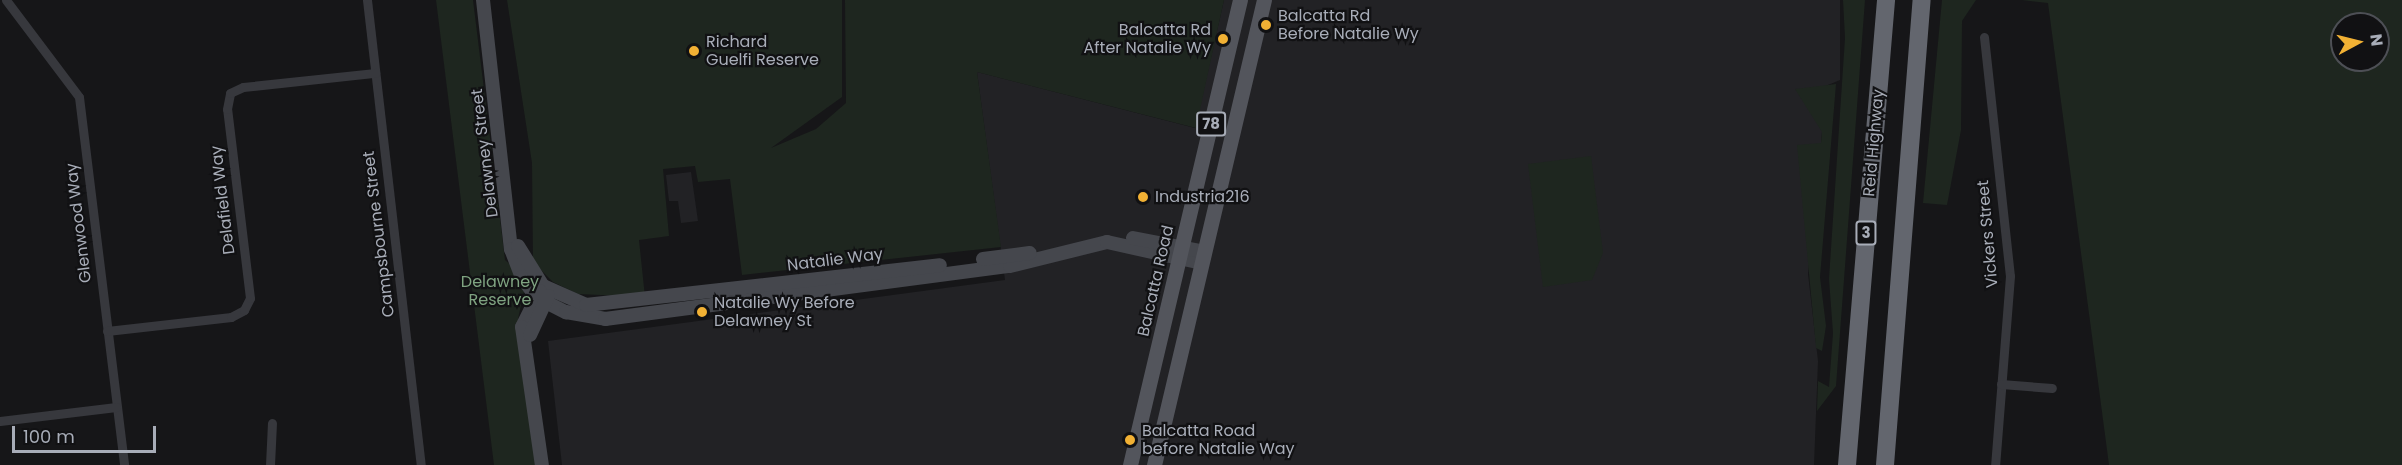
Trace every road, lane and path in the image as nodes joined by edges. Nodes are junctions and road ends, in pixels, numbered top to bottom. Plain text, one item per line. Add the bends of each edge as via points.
1 (6, 0) edge
2 (367, 0) edge
3 (483, 0) edge
4 (1240, 0) edge
5 (1264, 0) edge
6 (1886, 0) edge
7 (1922, 0) edge
8 (1984, 37) dead end
9 (375, 73) junction
10 (1181, 253) junction
11 (1204, 258) junction
12 (543, 294) junction
13 (107, 331) junction
14 (2001, 384) junction
15 (2052, 388) dead end
16 (116, 407) junction
17 (0, 421) edge
18 (272, 423) dead end
19 (124, 465) edge
20 (270, 465) edge
21 (421, 465) edge
22 (542, 465) edge
23 (1130, 465) edge
24 (1154, 465) edge
25 (1847, 465) edge
26 (1885, 465) edge
27 (1995, 465) edge

1 - 13 street, Glenwood Way via 79,97
2 - 9 street, Campsbourne Street
3 - 12 street, Delawney Street via 510,249 522,277
4 - 10 main road, Balcatta Road / 78
5 - 11 main road, 78
6 - 25 highway, Reid Highway / 3
7 - 26 highway, 3
8 - 14 street, Vickers Street via 2010,276
9 - 13 street, Delafield Way via 243,87 230,93 227,109 250,298 243,310 231,317
9 - 21 street, Campsbourne Street
10 - 11 street, Natalie Way
10 - 12 street, Natalie Way via 1107,242 1010,266 605,320 584,318
10 - 23 main road, Balcatta Road / 78
11 - 24 main road, 78
12 - 22 street via 522,327
13 - 16 street, Glenwood Way
14 - 15 street
14 - 27 street, Vickers Street
16 - 17 street
16 - 19 street, Glenwood Way
18 - 20 street

